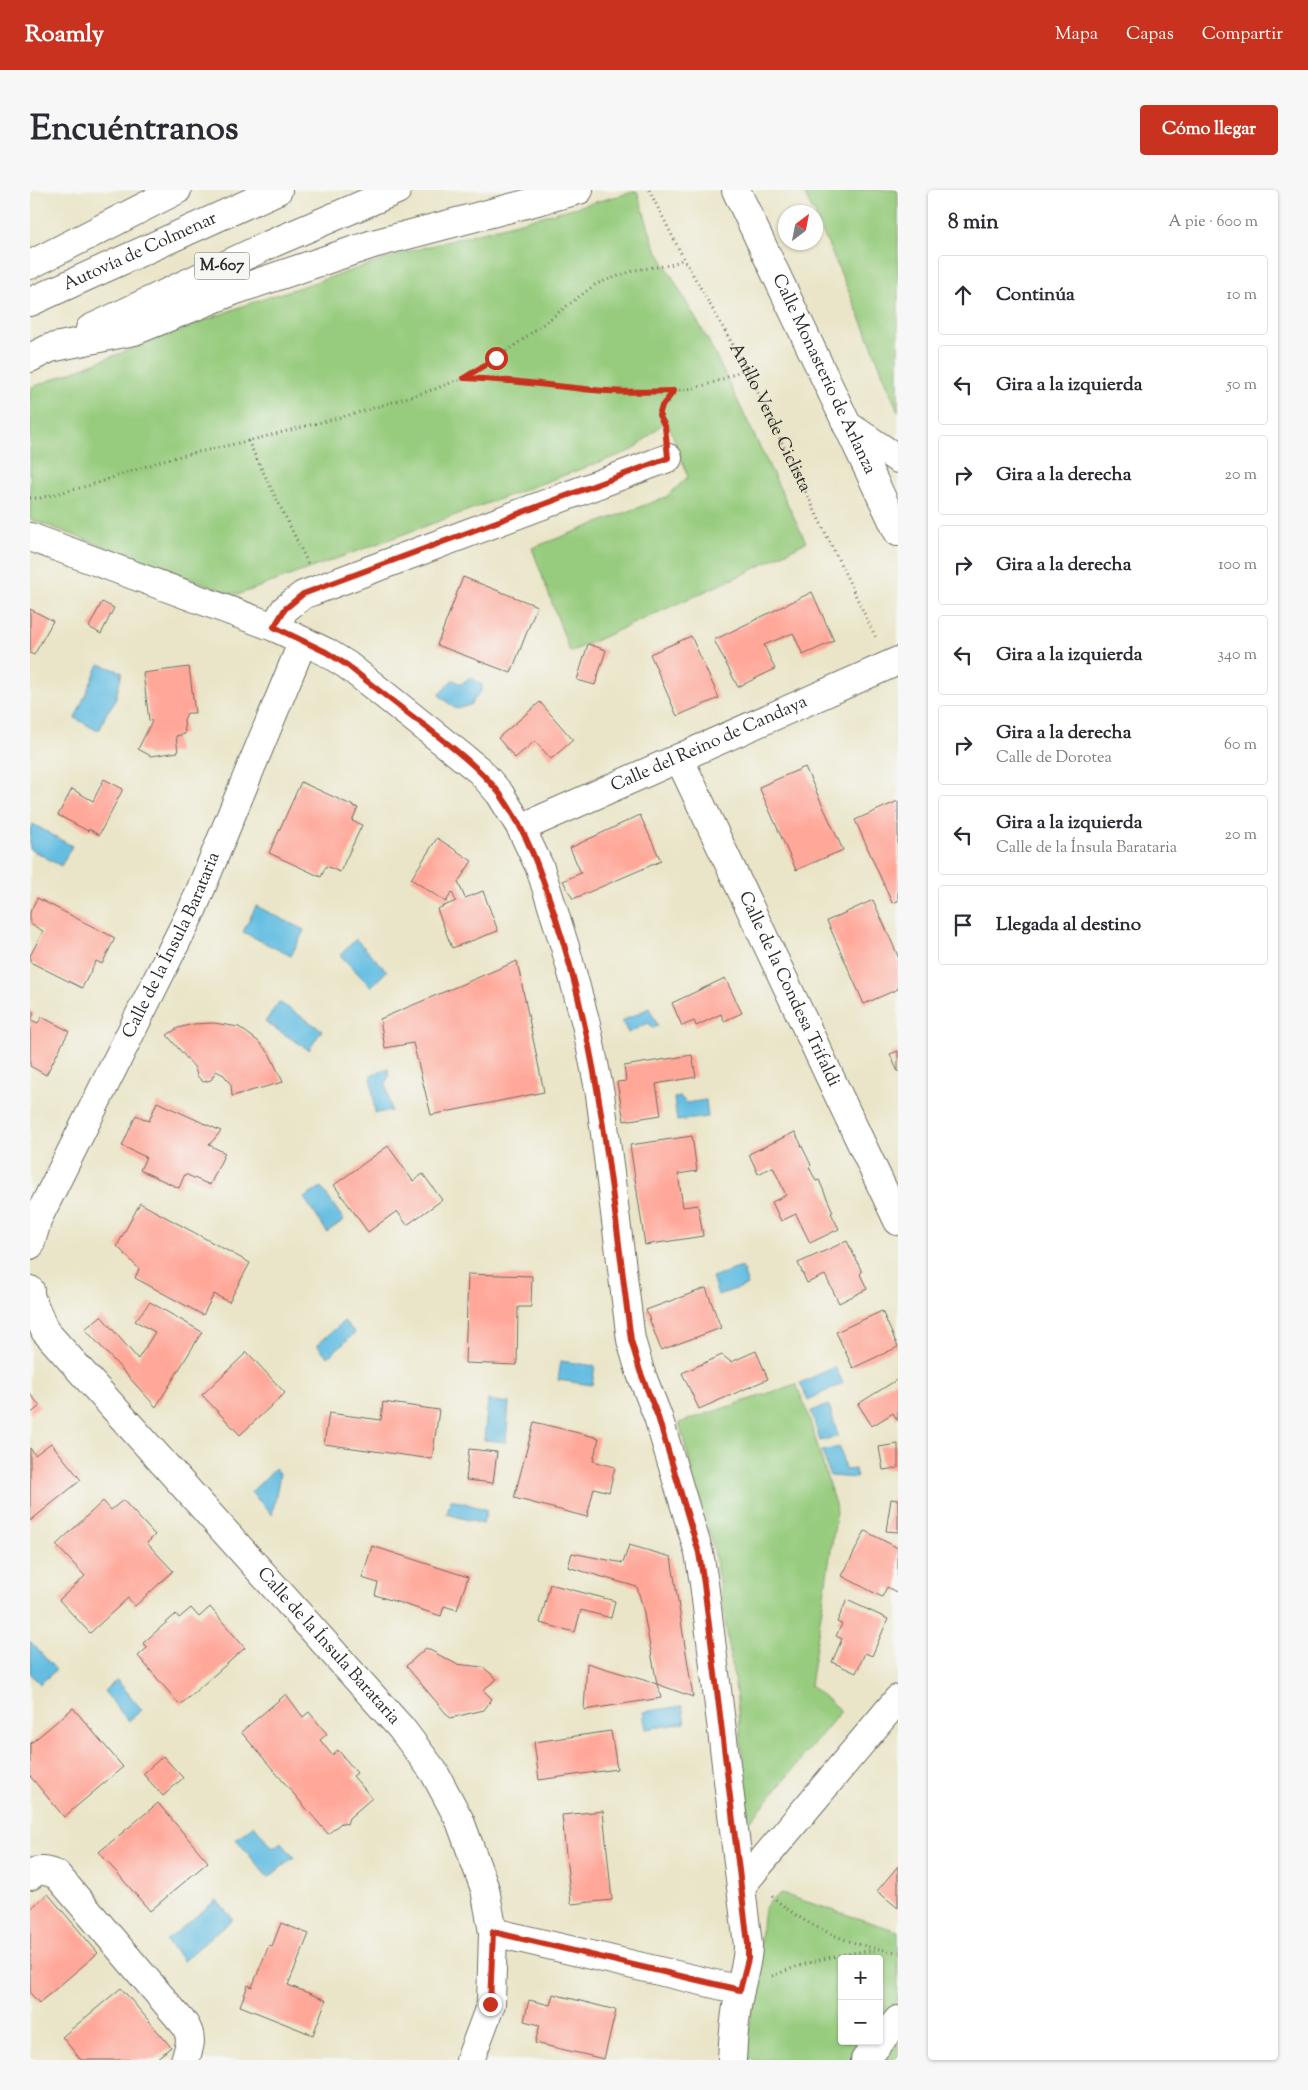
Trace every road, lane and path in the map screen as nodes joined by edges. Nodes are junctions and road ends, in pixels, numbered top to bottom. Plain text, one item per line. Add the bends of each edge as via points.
1 (177, 190) edge
2 (278, 190) edge
3 (397, 190) edge
4 (579, 190) edge
5 (649, 190) edge
6 (736, 190) edge
7 (684, 259) junction
8 (30, 265) edge
9 (30, 302) edge
10 (37, 356) edge
11 (746, 368) junction
12 (464, 378) junction
13 (674, 391) junction
14 (846, 424) junction
15 (248, 441) junction
16 (668, 458) joint
17 (898, 459) edge
18 (30, 498) edge
19 (898, 532) edge
20 (30, 538) edge
21 (308, 564) dead end
22 (274, 627) junction
23 (303, 641) junction
24 (878, 641) dead end
25 (898, 660) edge
26 (679, 758) junction
27 (521, 828) junction
28 (898, 1221) edge
29 (30, 1245) edge
30 (30, 1290) edge
31 (38, 1337) edge
32 (898, 1699) edge
33 (30, 1876) edge
34 (742, 1885) junction
35 (772, 1896) dead end
36 (493, 1932) junction
37 (881, 1950) junction
38 (898, 1952) edge
39 (752, 1985) junction
40 (898, 2020) edge
41 (185, 2060) edge
42 (470, 2060) edge
43 (732, 2060) edge
44 (865, 2060) edge

1 - 8 main road
2 - 9 main road, Autovía de Colmenar / M-607
3 - 10 main road, M-607 via 266,246
4 - 10 main road via 373,244 233,292 134,331
5 - 7 path, Anillo Verde Ciclista
6 - 14 main road, Calle Monasterio de Arlanza
7 - 11 path, Anillo Verde Ciclista
7 - 12 path via 670,266 636,270 596,284 514,346
11 - 13 path via 719,382
11 - 24 path, Anillo Verde Ciclista
12 - 13 path via 500,378 594,390
12 - 15 path via 357,413
13 - 16 path via 659,415 665,426
14 - 17 main road
14 - 19 main road, Calle Monasterio de Arlanza
15 - 18 path via 167,459 91,485
15 - 21 path
16 - 22 main road via 303,594 285,609
20 - 22 main road
22 - 23 main road
23 - 27 main road via 347,665 480,771 500,794
23 - 29 main road, Calle de la Ínsula Barataria via 193,908 38,1218
25 - 26 main road, Calle del Reino de Candaya
26 - 27 main road, Calle del Reino de Candaya
26 - 28 main road, Calle de la Condesa Trifaldi
27 - 34 main road via 540,868 586,1024 600,1094 631,1340 699,1553
30 - 31 main road, Calle de la Ínsula Barataria
31 - 36 main road, Calle de la Ínsula Barataria via 401,1728 434,1772 463,1830 485,1889
32 - 34 main road
33 - 41 main road via 45,1870 57,1876 185,2025 191,2034
34 - 39 main road
35 - 37 path via 786,1909 815,1926
36 - 39 main road
36 - 42 main road, Calle de la Ínsula Barataria via 490,2004
37 - 38 path
37 - 39 path via 821,1958
39 - 43 main road via 733,2036
40 - 44 main road

